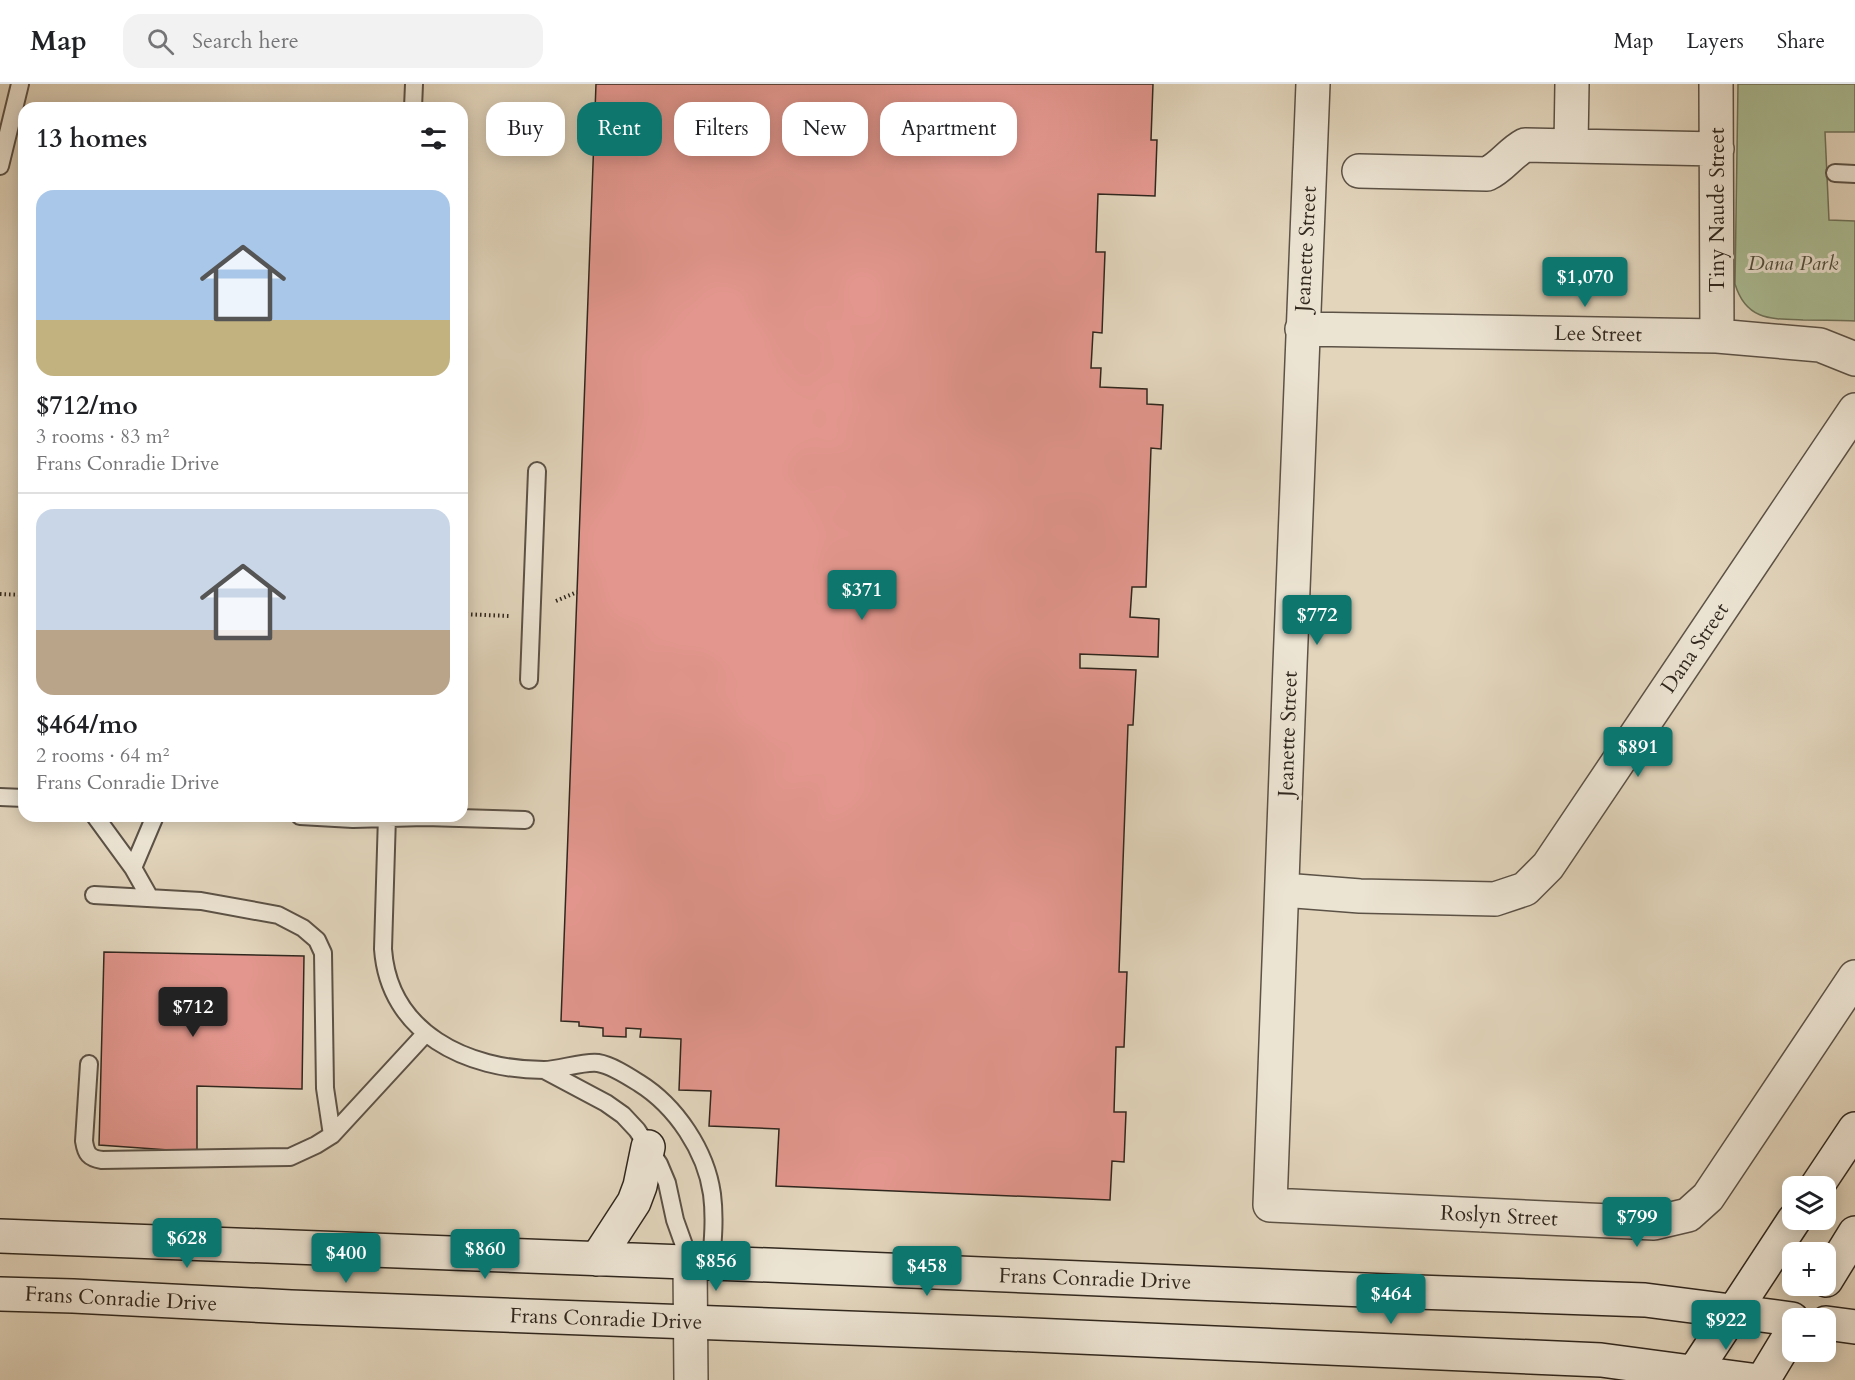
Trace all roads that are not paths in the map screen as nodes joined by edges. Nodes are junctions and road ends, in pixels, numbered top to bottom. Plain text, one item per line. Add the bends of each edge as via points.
1 (20, 84) edge
2 (414, 84) edge
3 (1313, 84) edge
4 (1572, 84) edge
5 (1716, 84) edge
6 (413, 102) edge
7 (1571, 146) junction
8 (1717, 149) junction
9 (0, 166) edge
10 (1359, 171) dead end
11 (1835, 173) dead end
12 (1855, 174) edge
13 (1302, 329) junction
14 (1717, 336) junction
15 (1855, 359) edge
16 (1855, 410) edge
17 (537, 471) dead end
18 (529, 680) dead end
19 (0, 797) edge
20 (18, 798) edge
21 (468, 818) edge
22 (525, 820) dead end
23 (99, 822) edge
24 (152, 822) edge
25 (387, 822) edge
26 (133, 868) junction
27 (1283, 890) junction
28 (94, 895) dead end
29 (150, 898) junction
30 (1855, 977) edge
31 (426, 1033) junction
32 (89, 1064) dead end
33 (544, 1070) junction
34 (1855, 1129) edge
35 (332, 1135) junction
36 (648, 1147) junction
37 (1824, 1176) edge
38 (1270, 1205) joint
39 (1787, 1230) edge
40 (1855, 1233) edge
41 (0, 1236) edge
42 (597, 1259) junction
43 (701, 1262) junction
44 (1836, 1264) edge
45 (0, 1294) edge
46 (1734, 1311) junction
47 (1782, 1318) edge
48 (691, 1322) junction
49 (1836, 1324) edge
50 (1855, 1327) edge
51 (1782, 1349) edge
52 (1691, 1376) edge
53 (691, 1380) edge
54 (1751, 1380) edge
55 (1763, 1380) edge

1 - 9 lane
2 - 6 lane
3 - 13 street, Jeanette Street
4 - 7 street
5 - 8 street, Tiny Naude Street
7 - 8 street
7 - 10 street via 1525,145 1487,174
8 - 14 street, Tiny Naude Street
11 - 12 lane
13 - 14 street, Lee Street
13 - 27 street, Jeanette Street
14 - 15 street, Lee Street via 1820,345
16 - 27 street, Dana Street via 1548,867 1525,889 1495,899
17 - 18 lane
19 - 20 lane
21 - 22 lane
23 - 26 lane
24 - 26 lane
25 - 31 lane via 384,964 402,1008
26 - 29 lane
27 - 38 street, Jeanette Street
28 - 29 lane
29 - 35 lane via 201,901 278,915 317,940 323,953 325,1088
30 - 38 street, Roslyn Street via 1708,1197 1688,1215 1654,1223
31 - 33 lane via 466,1057
31 - 35 lane
32 - 35 lane via 84,1141 93,1159 290,1156
33 - 36 lane via 615,1109
33 - 43 lane via 598,1063 644,1087 670,1110 697,1149 712,1192 714,1211
34 - 37 street
36 - 42 street via 634,1202
36 - 43 lane via 668,1183 675,1220
39 - 46 street
40 - 44 street
41 - 42 street, Frans Conradie Drive
42 - 43 street, Frans Conradie Drive
43 - 46 street, Frans Conradie Drive via 1645,1300
43 - 48 street
45 - 48 street, Frans Conradie Drive
46 - 47 street, Frans Conradie Drive
46 - 52 street
48 - 52 street, Frans Conradie Drive via 1601,1360
48 - 53 street
49 - 50 street
51 - 55 street
52 - 54 street, Frans Conradie Drive

